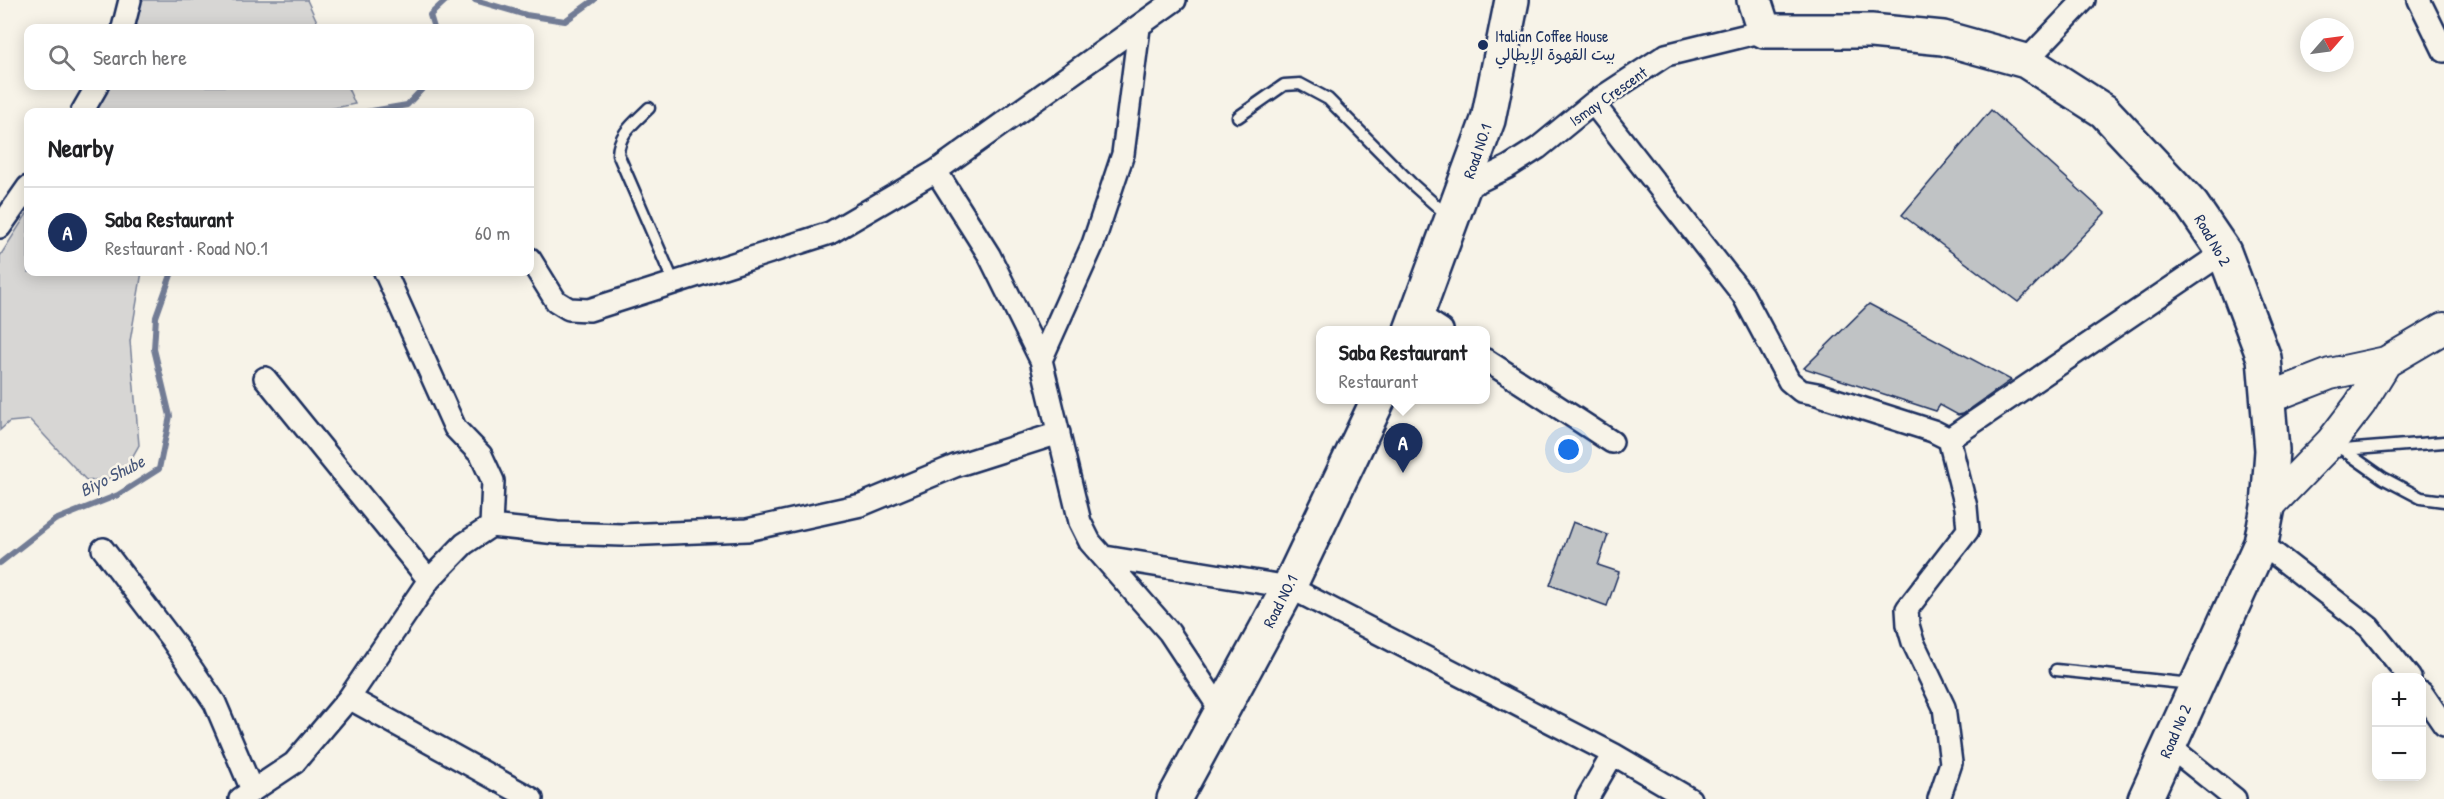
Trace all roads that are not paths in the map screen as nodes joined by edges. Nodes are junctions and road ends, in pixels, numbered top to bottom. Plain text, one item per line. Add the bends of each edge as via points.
1 (130, 0) edge
2 (1512, 0) edge
3 (1754, 0) edge
4 (2084, 0) edge
5 (2419, 0) edge
6 (1167, 2) edge
7 (124, 24) edge
8 (1139, 28) junction
9 (1764, 31) junction
10 (2444, 51) edge
11 (2026, 61) junction
12 (95, 90) edge
13 (1593, 103) junction
14 (84, 108) edge
15 (649, 108) dead end
16 (1238, 117) dead end
17 (936, 171) junction
18 (1463, 189) junction
19 (24, 193) edge
20 (1453, 219) junction
21 (0, 226) edge
22 (2224, 252) junction
23 (534, 266) edge
24 (387, 276) edge
25 (674, 283) junction
26 (1424, 325) edge
27 (2444, 328) edge
28 (1041, 360) junction
29 (2386, 362) junction
30 (1490, 363) edge
31 (265, 378) dead end
32 (2268, 398) junction
33 (1376, 404) edge
34 (1059, 433) junction
35 (1949, 439) junction
36 (1612, 442) dead end
37 (2444, 442) edge
38 (2337, 446) junction
39 (2444, 501) edge
40 (2268, 507) junction
41 (491, 526) junction
42 (2261, 543) junction
43 (103, 549) dead end
44 (1104, 557) junction
45 (429, 580) junction
46 (1288, 587) junction
47 (2056, 670) dead end
48 (2406, 673) edge
49 (2195, 685) junction
50 (349, 698) junction
51 (2426, 700) edge
52 (1221, 712) junction
53 (2444, 725) edge
54 (2169, 746) junction
55 (1613, 754) junction
56 (246, 795) edge
57 (532, 799) edge
58 (1174, 799) edge
59 (1587, 799) edge
60 (1690, 799) edge
61 (1939, 799) edge
62 (2145, 799) edge
63 (2235, 799) edge

1 - 7 street
2 - 18 main road, Road NO.1 via 1488,120
3 - 9 main road
4 - 11 street
5 - 10 street
6 - 8 street
8 - 17 street
8 - 28 street via 1123,154 1094,244
9 - 11 main road, Road No 2 via 1871,31 1942,38
9 - 13 street, Ismay Crescent via 1666,55
11 - 22 main road, Road No 2 via 2104,111 2192,205
12 - 14 street
13 - 18 street, Ismay Crescent via 1538,148
13 - 35 street via 1743,296 1789,381 1801,391
15 - 25 lane via 622,136 618,154
16 - 20 lane via 1284,85 1300,84 1328,99 1411,183
17 - 25 street via 830,233
17 - 28 street via 989,255
18 - 20 main road, Road NO.1
19 - 21 street
20 - 26 main road, Road NO.1
22 - 32 main road, Road No 2 via 2264,358
22 - 35 street
23 - 25 street via 555,301 570,309 589,310
24 - 41 street via 455,428 481,455 493,481
27 - 29 street
28 - 34 street
29 - 32 street via 2330,374
29 - 38 street
30 - 36 street
31 - 45 street
32 - 40 main road, Road No 2 via 2272,450
33 - 46 main road, Road NO.1
34 - 41 street via 955,466 861,505 747,530 622,535
34 - 44 street via 1080,522 1090,542
35 - 61 street via 1964,496 1968,530 1907,609 1913,642 1944,707 1952,763
37 - 38 lane
38 - 39 lane via 2421,498
38 - 40 street
40 - 42 main road, Road No 2
41 - 45 street via 464,544
42 - 48 street via 2369,627
42 - 49 main road, Road No 2
43 - 56 street via 215,703
44 - 46 street
44 - 52 street via 1170,632
45 - 50 street
46 - 52 main road, Road NO.1
46 - 55 street
47 - 49 lane
49 - 54 main road, Road No 2
50 - 56 street via 294,763
50 - 57 street
51 - 53 street
52 - 58 main road, Road NO.1
54 - 62 main road, Road No 2
54 - 63 street
55 - 59 street
55 - 60 street

